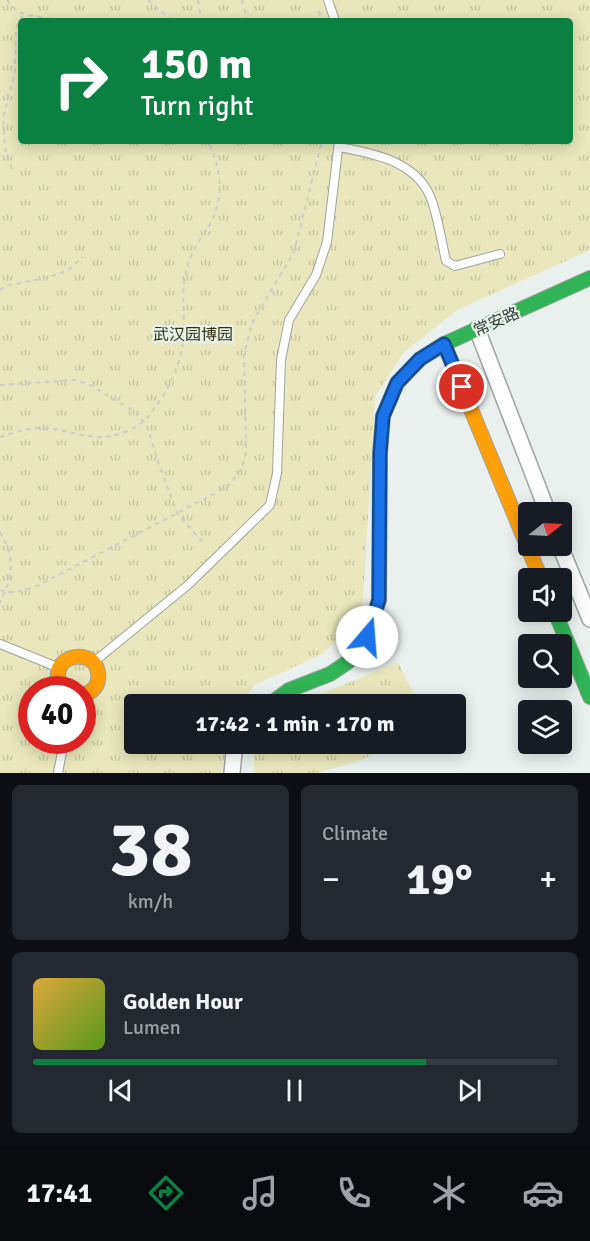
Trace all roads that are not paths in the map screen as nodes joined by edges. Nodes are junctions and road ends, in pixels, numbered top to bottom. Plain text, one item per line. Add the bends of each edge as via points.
1 (328, 0) edge
2 (334, 18) edge
3 (339, 144) edge
4 (500, 254) dead end
5 (590, 278) edge
6 (477, 329) junction
7 (444, 344) junction
8 (544, 502) edge
9 (564, 556) edge
10 (537, 568) edge
11 (590, 619) edge
12 (559, 622) edge
13 (0, 644) edge
14 (93, 662) junction
15 (60, 668) junction
16 (59, 676) edge
17 (96, 684) edge
18 (284, 694) edge
19 (590, 697) edge
20 (62, 754) edge
21 (234, 754) edge
22 (58, 773) edge
23 (232, 773) edge

1 - 2 lane
3 - 4 lane via 402,165 420,181 430,196 446,261 455,266
3 - 14 lane via 327,242 316,275 289,320 281,360 277,473 270,505 188,585
5 - 6 street, 常安路
6 - 7 street, 常安路
6 - 8 street
7 - 10 street
7 - 18 street, 常安路 via 420,359 397,383 383,416 379,600 367,637 348,662
9 - 11 street
12 - 19 street
13 - 15 lane
14 - 15 street via 75,656
14 - 17 street via 97,668
15 - 16 street
20 - 22 lane
21 - 23 street

